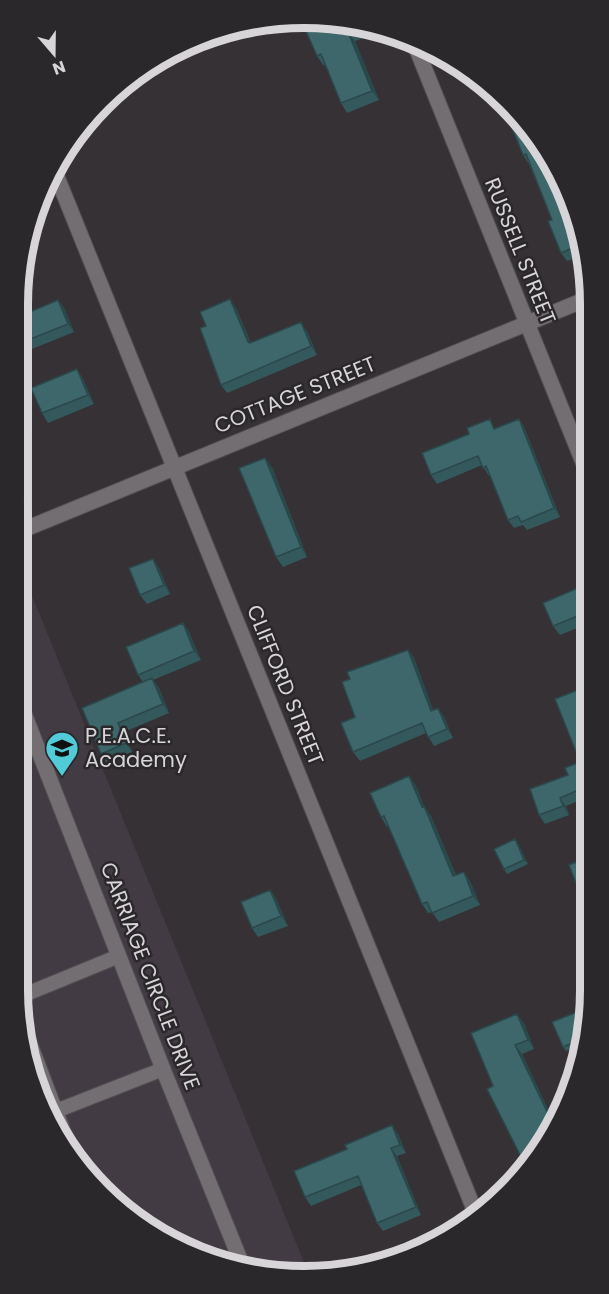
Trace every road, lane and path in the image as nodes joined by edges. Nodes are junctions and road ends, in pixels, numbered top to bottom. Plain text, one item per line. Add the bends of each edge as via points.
1 (418, 53) edge
2 (58, 180) edge
3 (580, 302) edge
4 (527, 324) junction
5 (580, 455) edge
6 (174, 467) junction
7 (28, 528) edge
8 (28, 724) edge
9 (119, 956) junction
10 (28, 993) edge
11 (163, 1069) junction
12 (42, 1074) edge
13 (48, 1091) edge
14 (56, 1111) edge
15 (473, 1208) edge
16 (239, 1257) edge

1 - 4 street, RUSSELL STREET
2 - 6 street, CLIFFORD STREET
3 - 4 street, COTTAGE STREET
4 - 5 street, RUSSELL STREET
4 - 6 street, COTTAGE STREET
6 - 7 street, COTTAGE STREET
6 - 15 street, CLIFFORD STREET
8 - 9 street, CARRIAGE CIRCLE DRIVE
9 - 10 lane
9 - 11 street, CARRIAGE CIRCLE DRIVE
11 - 14 lane
11 - 16 street, CARRIAGE CIRCLE DRIVE
12 - 13 lane

